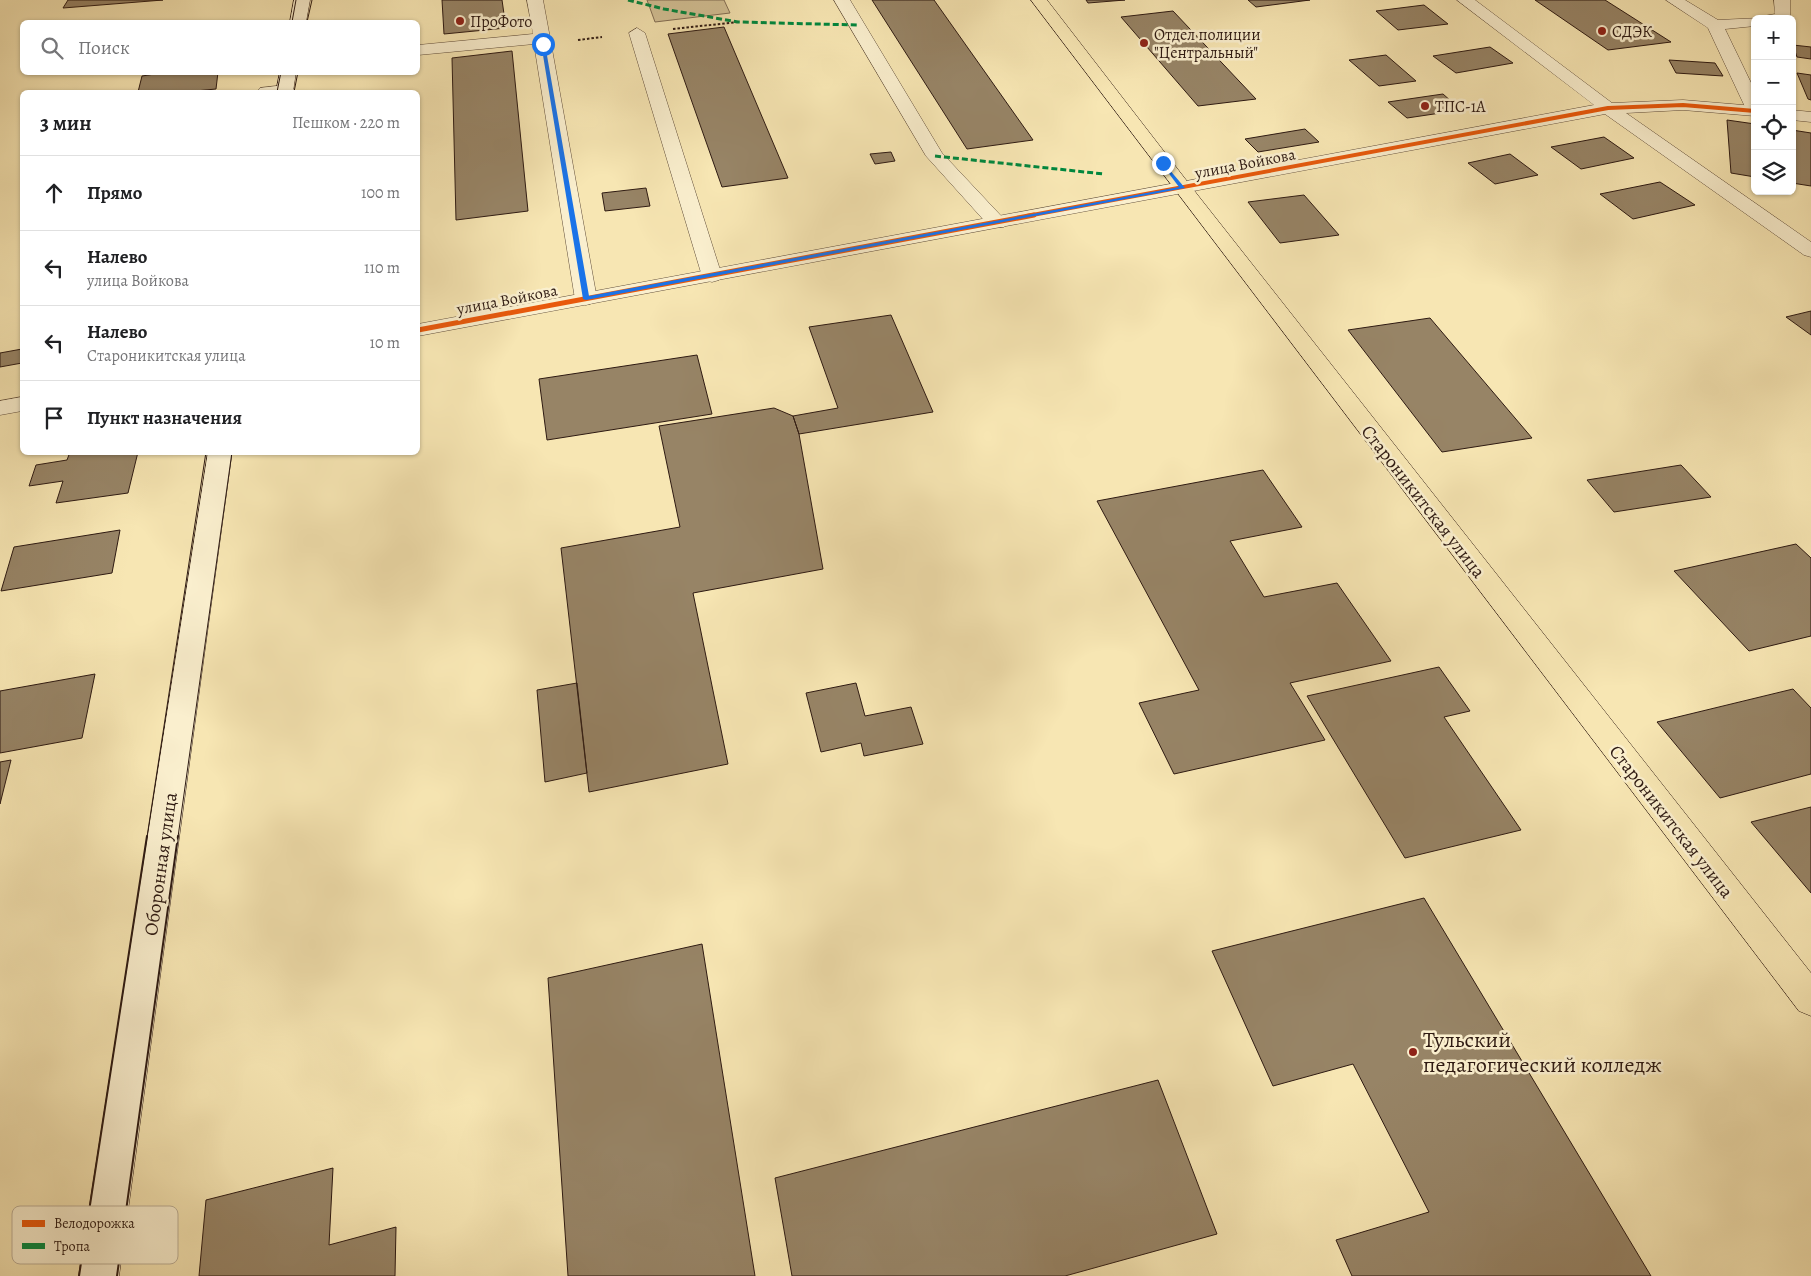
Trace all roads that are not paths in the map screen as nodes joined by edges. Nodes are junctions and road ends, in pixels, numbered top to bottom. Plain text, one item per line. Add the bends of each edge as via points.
1 (302, 0) edge
2 (535, 0) edge
3 (842, 0) edge
4 (1040, 0) edge
5 (1465, 0) edge
6 (1674, 0) edge
7 (1782, 0) edge
8 (1783, 15) edge
9 (298, 20) edge
10 (1751, 20) edge
11 (1715, 25) junction
12 (637, 33) dead end
13 (542, 38) junction
14 (420, 50) edge
15 (288, 75) edge
16 (285, 90) edge
17 (1753, 105) edge
18 (1608, 108) junction
19 (1751, 110) edge
20 (1796, 115) edge
21 (1811, 117) edge
22 (1183, 188) junction
23 (997, 223) junction
24 (1811, 251) edge
25 (712, 276) junction
26 (586, 299) junction
27 (420, 330) edge
28 (20, 404) edge
29 (0, 408) edge
30 (220, 455) edge
31 (1811, 1000) edge
32 (109, 1206) edge

1 - 9 street
2 - 13 street
3 - 23 street via 935,156
4 - 22 main road, Староникитская улица
5 - 18 street
6 - 11 street
7 - 8 street
10 - 11 street
11 - 17 street
12 - 25 street
13 - 14 street
13 - 26 street
15 - 16 street
18 - 19 street, улица Войкова via 1683,105
18 - 22 street, улица Войкова
18 - 24 street
20 - 21 street
22 - 23 street, улица Войкова
22 - 31 main road, Староникитская улица
23 - 25 street, улица Войкова
25 - 26 street, улица Войкова
26 - 27 street, улица Войкова
28 - 29 street
30 - 32 street, Оборонная улица

